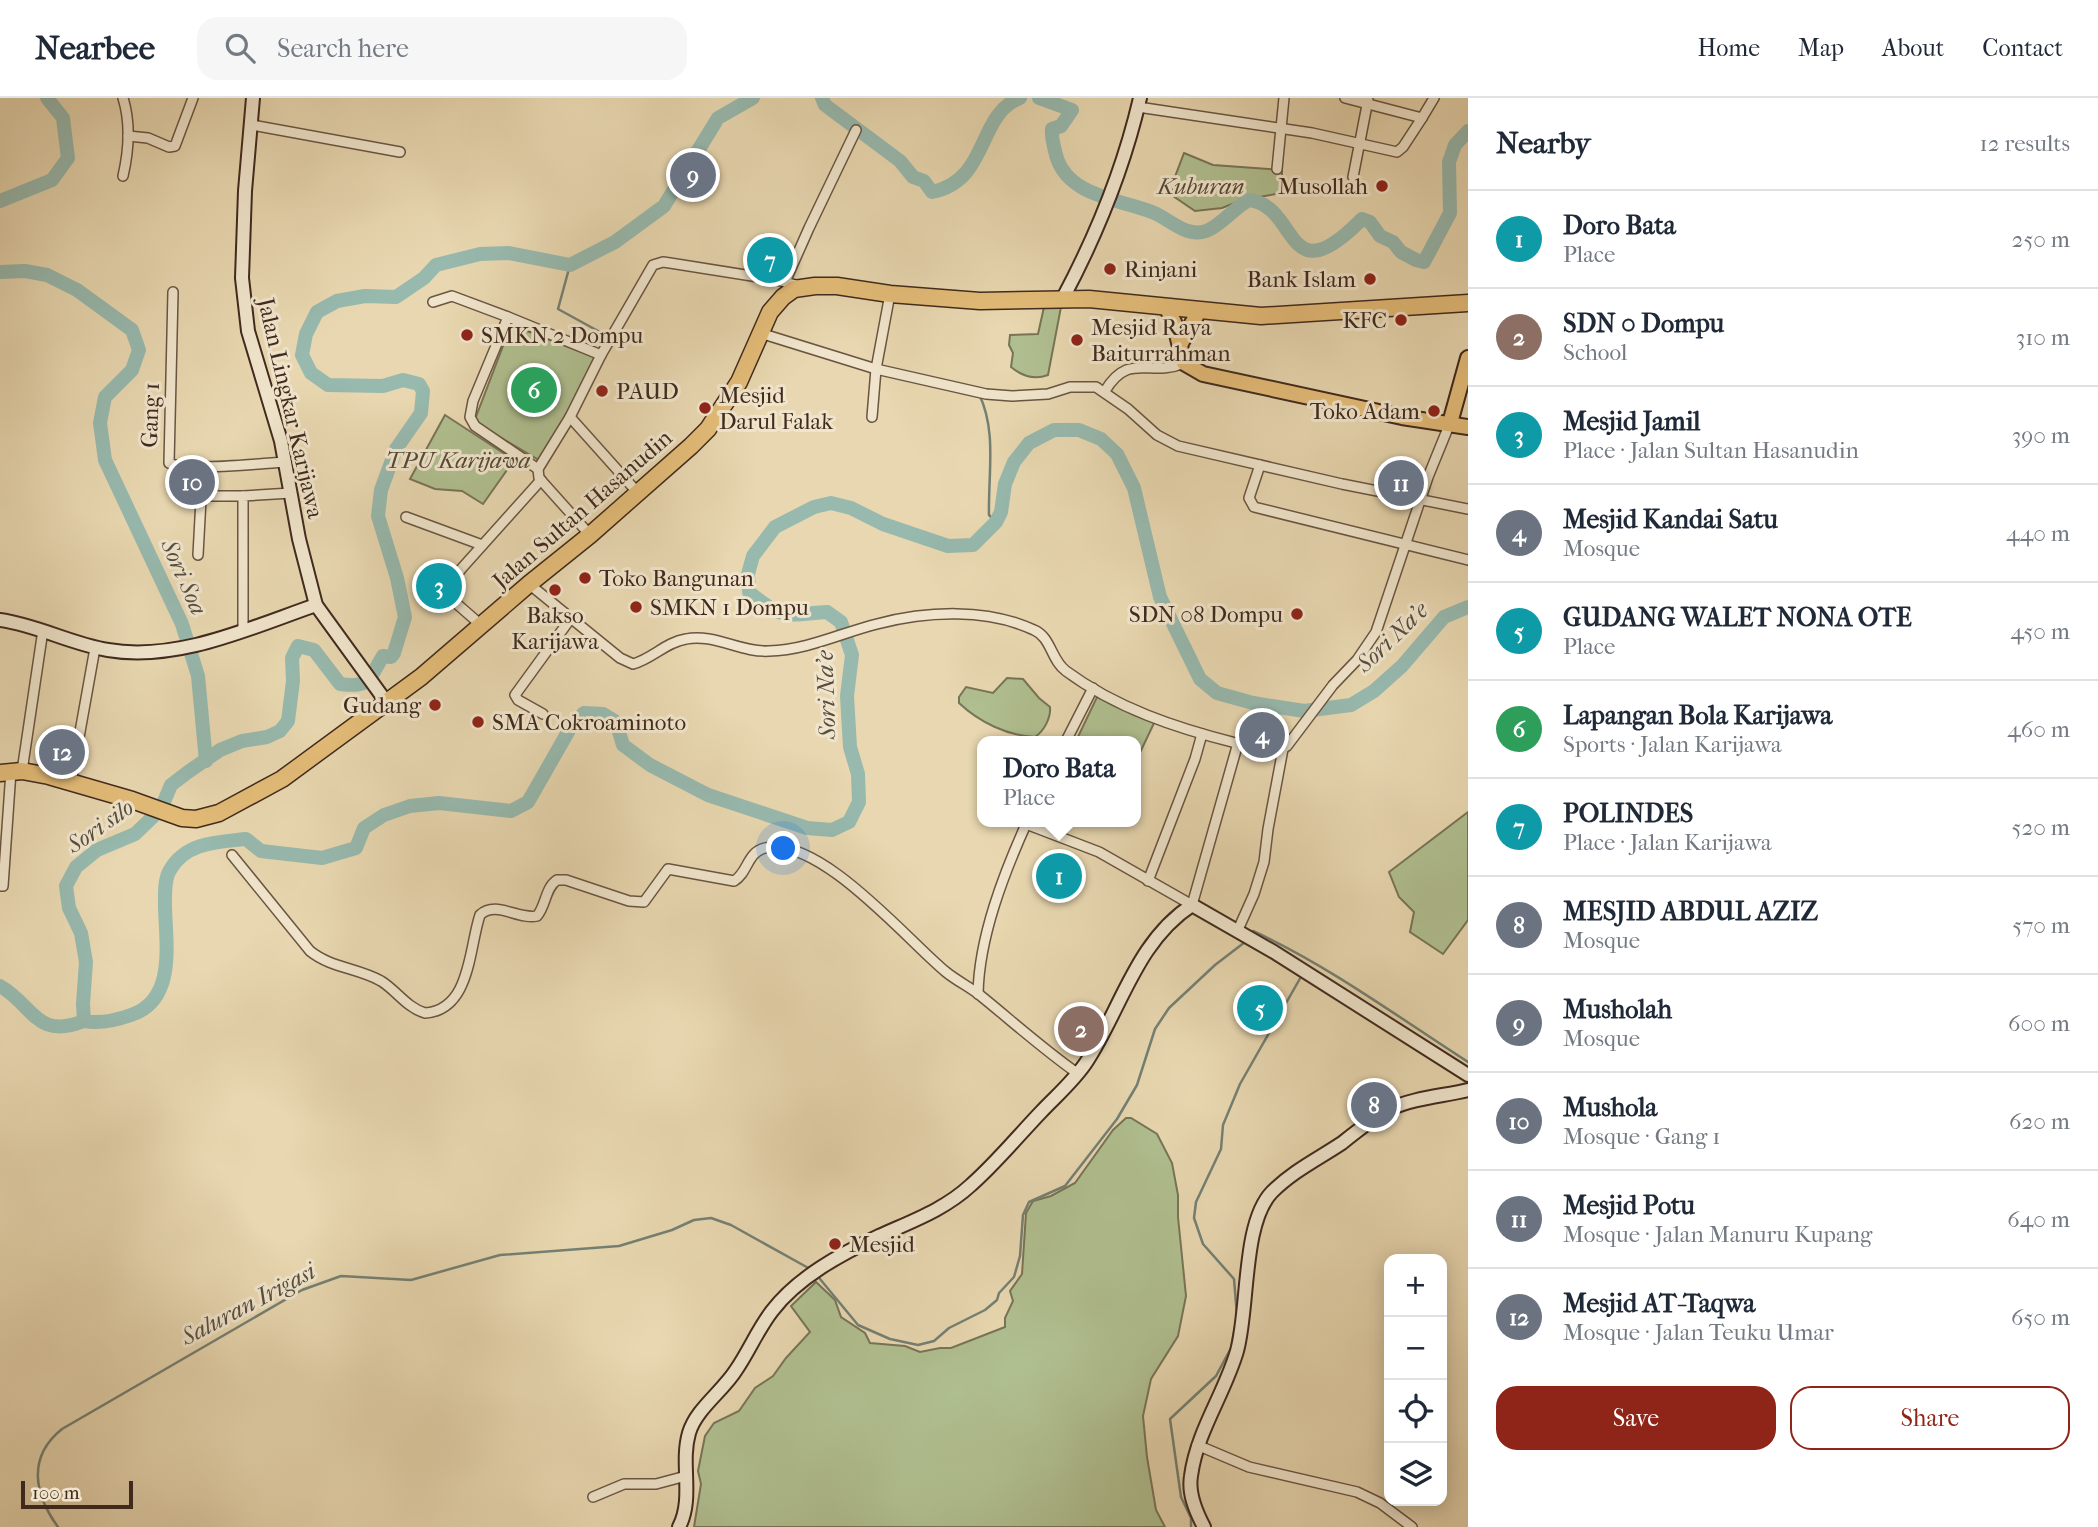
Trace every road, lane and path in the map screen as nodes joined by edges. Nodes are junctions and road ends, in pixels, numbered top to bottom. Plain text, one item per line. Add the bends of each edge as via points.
1 (123, 98) edge
2 (193, 98) edge
3 (253, 98) edge
4 (1284, 98) edge
5 (1345, 98) edge
6 (1434, 98) edge
7 (1368, 101) edge
8 (1139, 102) edge
9 (1422, 118) junction
10 (251, 125) junction
11 (1279, 129) junction
12 (856, 130) dead end
13 (128, 136) junction
14 (1358, 142) junction
15 (400, 152) dead end
16 (1277, 169) dead end
17 (123, 176) dead end
18 (1353, 177) dead end
19 (1074, 278) junction
20 (782, 286) junction
21 (173, 292) dead end
22 (890, 294) junction
23 (1063, 298) junction
24 (1089, 299) junction
25 (433, 302) dead end
26 (1468, 303) edge
27 (1167, 307) junction
28 (1199, 310) junction
29 (508, 317) junction
30 (760, 333) junction
31 (1180, 345) junction
32 (601, 355) junction
33 (1468, 358) edge
34 (1184, 363) junction
35 (876, 369) junction
36 (1105, 391) junction
37 (570, 417) junction
38 (872, 417) dead end
39 (1450, 423) junction
40 (1468, 427) edge
41 (286, 462) junction
42 (1260, 465) junction
43 (538, 469) junction
44 (541, 480) junction
45 (291, 493) junction
46 (638, 493) junction
47 (243, 496) junction
48 (1421, 499) junction
49 (1468, 509) edge
50 (406, 517) dead end
51 (590, 535) junction
52 (482, 545) junction
53 (1405, 545) junction
54 (198, 555) dead end
55 (1468, 561) edge
56 (529, 584) junction
57 (316, 605) junction
58 (572, 618) junction
59 (0, 620) edge
60 (481, 625) junction
61 (43, 630) junction
62 (243, 631) junction
63 (95, 648) junction
64 (1093, 688) junction
65 (387, 703) junction
66 (543, 714) dead end
67 (1202, 734) junction
68 (1069, 736) edge
69 (1238, 743) junction
70 (1283, 749) junction
71 (11, 772) edge
72 (71, 782) junction
73 (1024, 827) edge
74 (1036, 827) edge
75 (232, 855) dead end
76 (1148, 881) junction
77 (0, 886) edge
78 (1192, 905) junction
79 (1237, 932) junction
80 (978, 994) junction
81 (1077, 1073) junction
82 (1468, 1075) edge
83 (1468, 1090) edge
84 (1197, 1445) junction
85 (685, 1476) junction
86 (593, 1497) dead end
87 (680, 1527) edge
88 (1204, 1527) edge
89 (1412, 1527) edge

1 - 13 street
2 - 13 street via 175,146
3 - 10 main road, Jalan Lingkar Karijawa
4 - 11 street
5 - 7 street
6 - 9 street
7 - 9 street
7 - 14 street
8 - 11 street
8 - 19 main road via 1104,208
9 - 14 street via 1398,152
10 - 15 street
10 - 41 main road, Jalan Lingkar Karijawa via 243,305
11 - 14 street
11 - 16 street
12 - 20 street
13 - 17 street
14 - 18 street
19 - 23 main road
19 - 24 main road
20 - 22 highway, Jalan Sultan Hasanudin via 789,292 838,286
20 - 30 highway, Jalan Sultan Hasanudin
20 - 32 street via 656,263
21 - 41 street, Gang 1 via 169,463
22 - 23 highway, Jalan Sultan Hasanudin via 980,301
22 - 35 street
23 - 24 highway, Jalan Sultan Hasanudin
24 - 27 highway, Jalan Sultan Hasanudin
25 - 29 street via 452,296
26 - 28 highway, Jalan Sultan Hasanudin via 1262,316
27 - 28 highway, Jalan Sultan Hasanudin
27 - 31 main road
28 - 31 main road
29 - 32 street
29 - 43 street via 470,417 475,426
30 - 35 street
30 - 46 highway, Jalan Sultan Hasanudin via 739,382 708,429
31 - 34 main road
32 - 37 street
33 - 39 main road
34 - 36 street via 1125,369
34 - 39 main road via 1203,374
35 - 36 street via 986,394 1048,394 1087,386
35 - 38 street
36 - 42 street via 1168,442
37 - 43 street
37 - 46 street
39 - 40 main road
39 - 48 street
41 - 45 main road, Jalan Lingkar Karijawa
42 - 48 street
42 - 53 street via 1249,498 1254,507
43 - 44 street
44 - 51 street
44 - 52 street
45 - 47 street
45 - 57 main road, Jalan Lingkar Karijawa
46 - 51 highway, Jalan Sultan Hasanudin
47 - 54 street via 201,499
47 - 62 street
48 - 49 street
48 - 53 street
50 - 52 street
51 - 56 highway, Jalan Sultan Hasanudin
52 - 60 street via 447,592
53 - 55 street
53 - 70 street via 1376,632
56 - 58 street
56 - 60 highway, Jalan Sultan Hasanudin
57 - 62 main road
57 - 65 main road, Jalan Lingkar Karijawa
58 - 64 street via 633,664 685,639 766,652 805,646 878,624 972,615 1023,625 1043,635 1060,666
58 - 66 street via 516,692 518,700
59 - 61 main road
60 - 65 highway, Jalan Sultan Hasanudin
61 - 63 main road
61 - 71 street
62 - 63 main road via 173,649 123,652
63 - 72 street
64 - 67 street via 1158,720
64 - 68 street
65 - 72 highway, Jalan Sultan Hasanudin via 292,772 231,808 196,818 164,814
67 - 69 street
67 - 76 street
69 - 70 street
69 - 78 street
70 - 79 street via 1262,872
71 - 72 highway, Jalan Sultan Hasanudin
71 - 77 street
73 - 80 street via 997,899
74 - 76 street via 1099,852
75 - 80 street via 310,951 380,981 425,1013 442,1008 461,988 480,915 488,909 537,916 557,880 644,902 668,869 734,881 755,852 774,847 791,849 824,865 944,971
76 - 78 street
78 - 79 main road
78 - 81 main road via 1167,924 1148,948
79 - 82 main road
80 - 81 street
81 - 85 main road via 957,1198 818,1269 782,1299 723,1388 691,1426
83 - 84 main road via 1390,1109 1271,1192 1253,1230 1237,1352
84 - 88 main road via 1190,1480 1194,1506
84 - 89 street via 1249,1467 1357,1492
85 - 86 street via 656,1484 624,1484
85 - 87 main road via 686,1511

